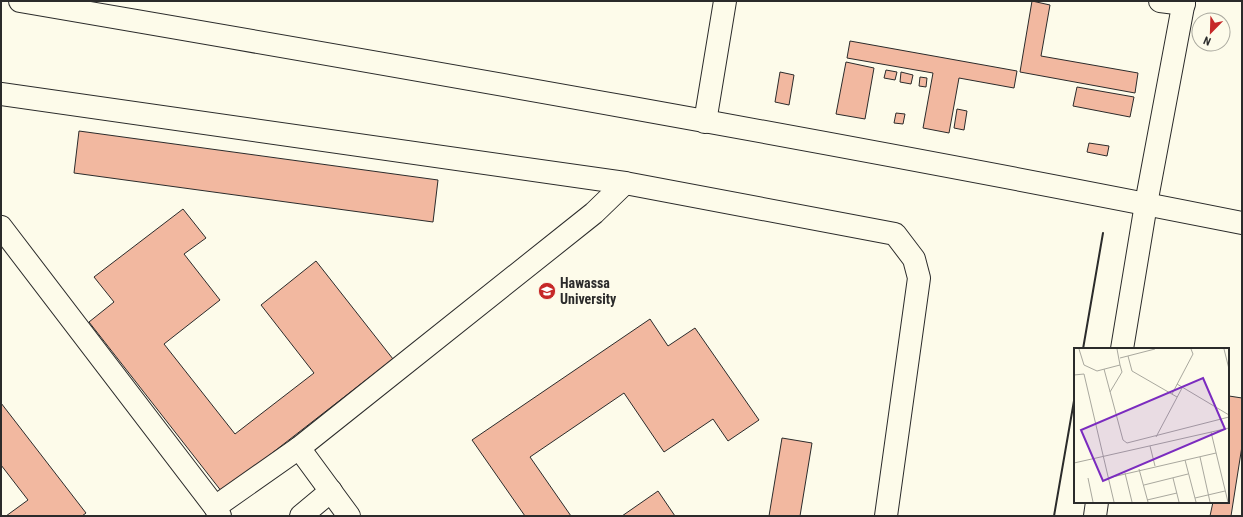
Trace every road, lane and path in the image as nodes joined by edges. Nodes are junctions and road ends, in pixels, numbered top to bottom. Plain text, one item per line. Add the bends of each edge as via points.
1 (20, 1) edge
2 (725, 1) edge
3 (1160, 1) edge
4 (1184, 3) edge
5 (132, 10) edge
6 (1, 94) edge
7 (705, 122) junction
8 (625, 183) junction
9 (1146, 204) junction
10 (1242, 223) edge
11 (1, 227) edge
12 (1122, 348) edge
13 (299, 448) junction
14 (331, 491) junction
15 (1097, 503) edge
16 (217, 511) edge
17 (301, 516) edge
18 (349, 516) edge
19 (886, 516) edge
20 (1094, 516) edge

1 - 5 street
2 - 7 street
3 - 4 street
4 - 9 street
5 - 7 street via 366,59
6 - 8 street
7 - 9 street
8 - 13 street via 594,213
8 - 19 street via 895,234 914,259 919,278
9 - 10 street
9 - 12 street
11 - 16 street
13 - 14 street
13 - 16 street
14 - 17 street
14 - 18 street
15 - 20 street

